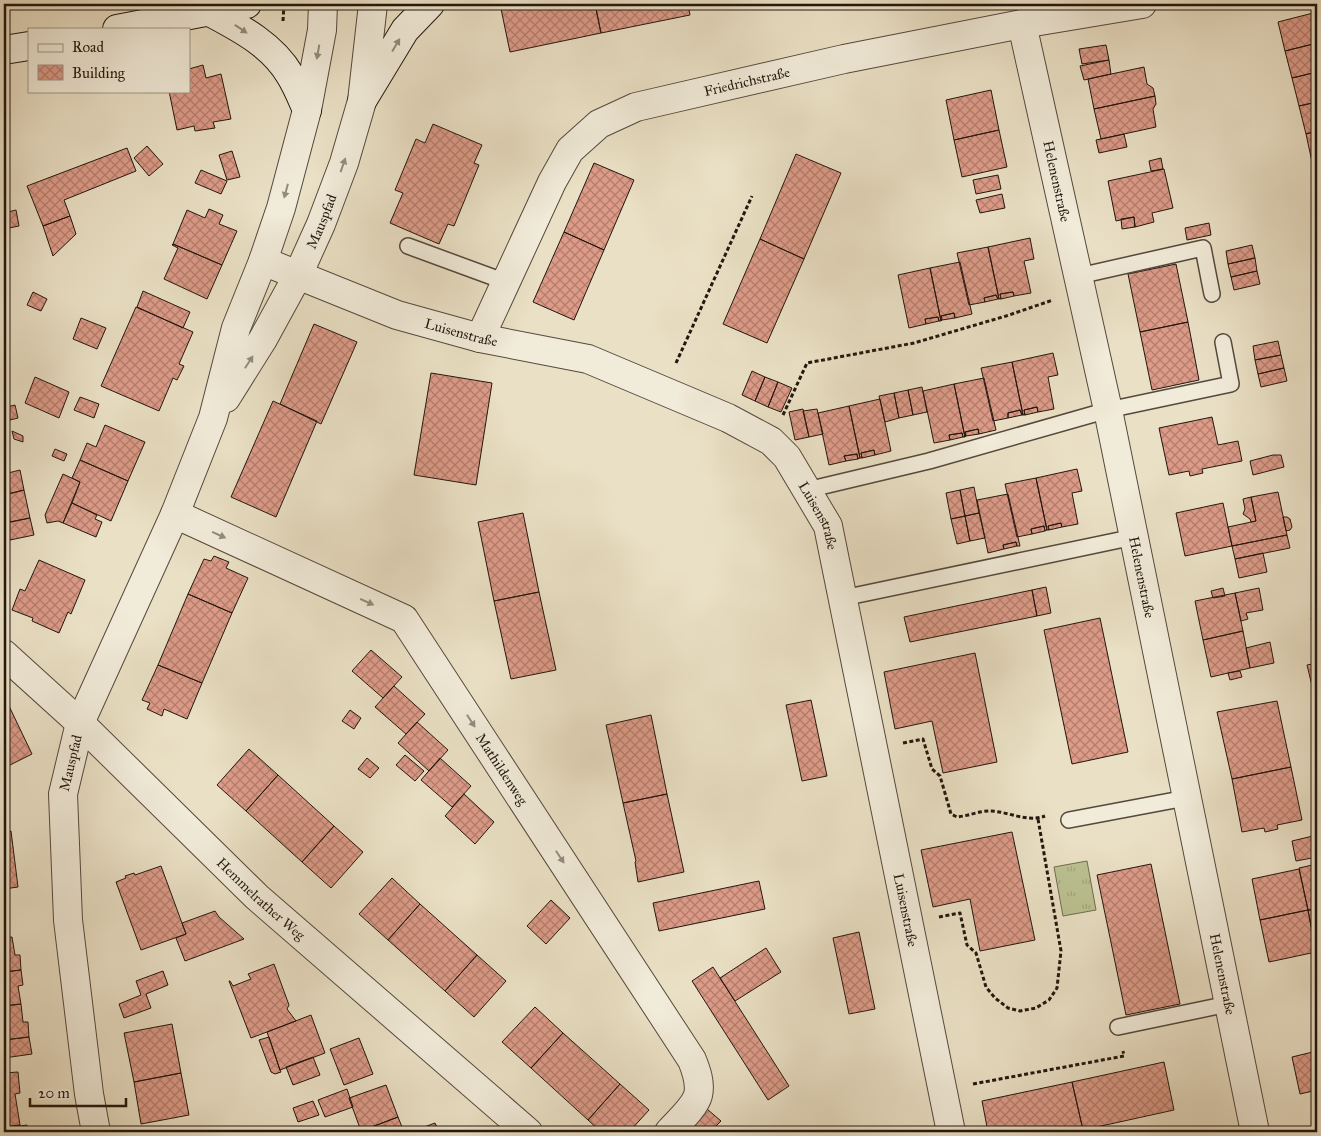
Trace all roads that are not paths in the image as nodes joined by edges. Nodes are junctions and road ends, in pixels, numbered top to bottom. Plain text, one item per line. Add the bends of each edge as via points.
1 (247, 4) edge
2 (323, 4) edge
3 (373, 4) edge
4 (430, 4) edge
5 (1142, 4) edge
6 (208, 11) junction
7 (1022, 24) junction
8 (122, 28) edge
9 (28, 46) edge
10 (4, 50) edge
11 (362, 101) junction
12 (307, 110) junction
13 (408, 246) dead end
14 (263, 261) junction
15 (298, 274) junction
16 (506, 282) junction
17 (1080, 283) junction
18 (1212, 294) dead end
19 (480, 338) junction
20 (1223, 342) dead end
21 (1108, 410) junction
22 (213, 418) junction
23 (807, 490) junction
24 (175, 514) junction
25 (1134, 537) junction
26 (843, 598) junction
27 (4, 654) edge
28 (80, 723) junction
29 (1186, 798) junction
30 (1069, 820) road end
31 (1228, 1004) junction
32 (1118, 1027) road end
33 (96, 1132) edge
34 (528, 1132) edge
35 (668, 1132) edge
36 (951, 1132) edge
37 (1255, 1132) edge

1 - 6 street
2 -> 12 street, Mauspfad via 322,30
3 - 11 street, Mauspfad
11 -> 4 street via 405,30
5 - 7 street, Friedrichstraße
6 - 8 street
6 -> 12 street via 272,52 290,74
7 - 16 street, Friedrichstraße via 636,107 599,124 570,150
7 - 17 street, Helenenstraße
9 - 10 street
15 -> 11 street, Mauspfad via 322,224
12 -> 14 street, Mauspfad
13 - 16 lane
14 - 15 street, Luisenstraße
14 - 22 street, Mauspfad via 236,328
15 - 19 street, Luisenstraße via 397,315
22 -> 15 street, Mauspfad via 263,339
16 - 19 street, Friedrichstraße
17 - 18 lane via 1202,248
17 - 21 street, Helenenstraße
19 - 23 street, Luisenstraße via 588,359 728,418 771,442 787,457
20 - 21 lane via 1231,384
21 - 23 lane via 929,461
21 - 25 street, Helenenstraße
22 - 24 street, Mauspfad
23 - 26 street, Luisenstraße via 828,526
24 - 28 street, Mauspfad
24 -> 35 street, Mathildenweg via 404,619 692,1060 698,1074 698,1095 686,1115
25 - 26 lane
25 - 29 street, Helenenstraße
26 - 36 street, Luisenstraße
27 - 28 street, Hemmelrather Weg
28 - 33 street, Mauspfad via 64,794 68,920
28 - 34 street, Hemmelrather Weg via 257,896
29 - 30 lane
29 - 31 street, Helenenstraße
31 - 32 lane
31 - 37 street, Helenenstraße

